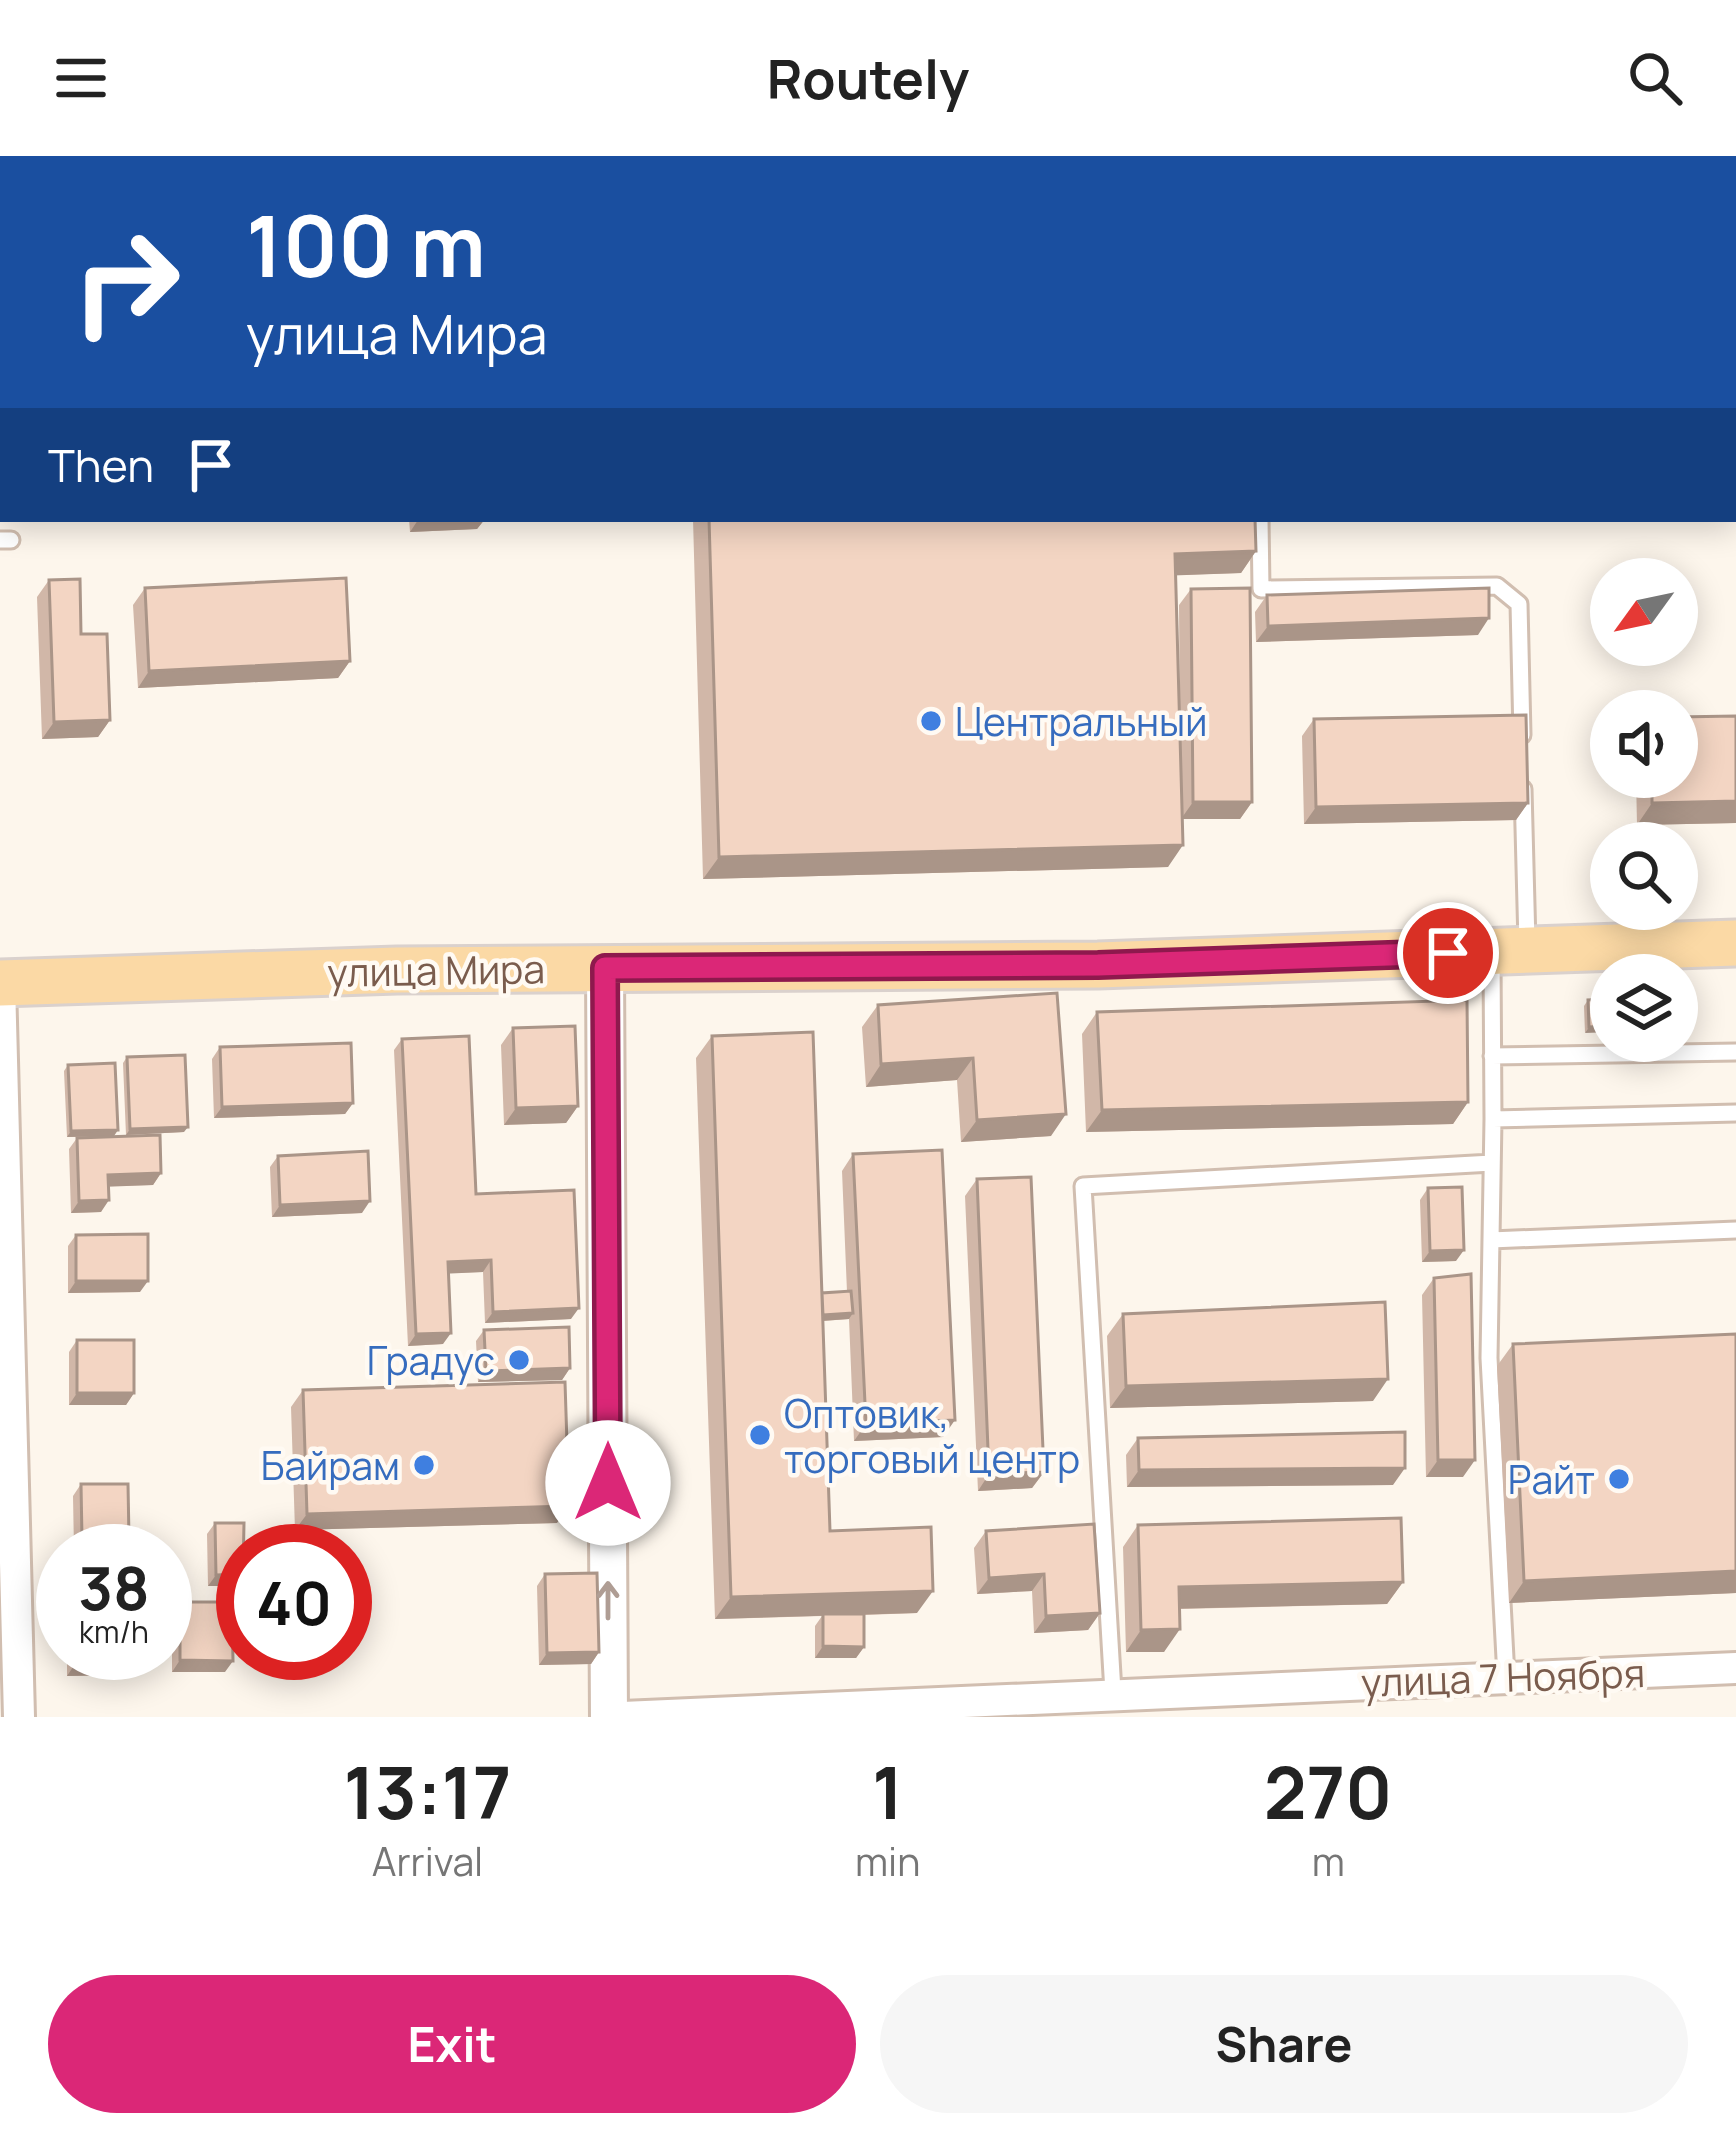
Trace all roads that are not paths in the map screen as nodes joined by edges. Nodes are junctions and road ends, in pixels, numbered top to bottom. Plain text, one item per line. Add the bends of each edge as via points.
1 (1260, 522) edge
2 (1736, 943) edge
3 (1509, 950) junction
4 (605, 968) junction
5 (0, 983) edge
6 (1736, 1052) edge
7 (1492, 1057) junction
8 (1736, 1113) edge
9 (1493, 1119) junction
10 (2, 1137) edge
11 (1492, 1163) junction
12 (1736, 1230) edge
13 (1491, 1240) junction
14 (1736, 1668) edge
15 (1506, 1677) junction
16 (1114, 1692) junction
17 (19, 1717) edge
18 (609, 1717) edge
19 (622, 1717) edge

1 - 3 lane via 1262,589 1497,586 1520,604
2 - 3 main road, улица Мира
3 - 4 main road, улица Мира via 1098,965
3 - 7 lane
4 - 5 main road, улица Мира
18 -> 4 street
5 - 10 street
6 - 7 lane
7 - 9 lane
8 - 9 lane
9 - 11 lane
10 - 17 street
11 - 13 lane
11 - 16 lane via 1083,1186
12 - 13 lane
13 - 15 lane via 1489,1358
14 - 15 street, улица 7 Ноября
15 - 16 street, улица 7 Ноября
16 - 19 street, улица 7 Ноября

